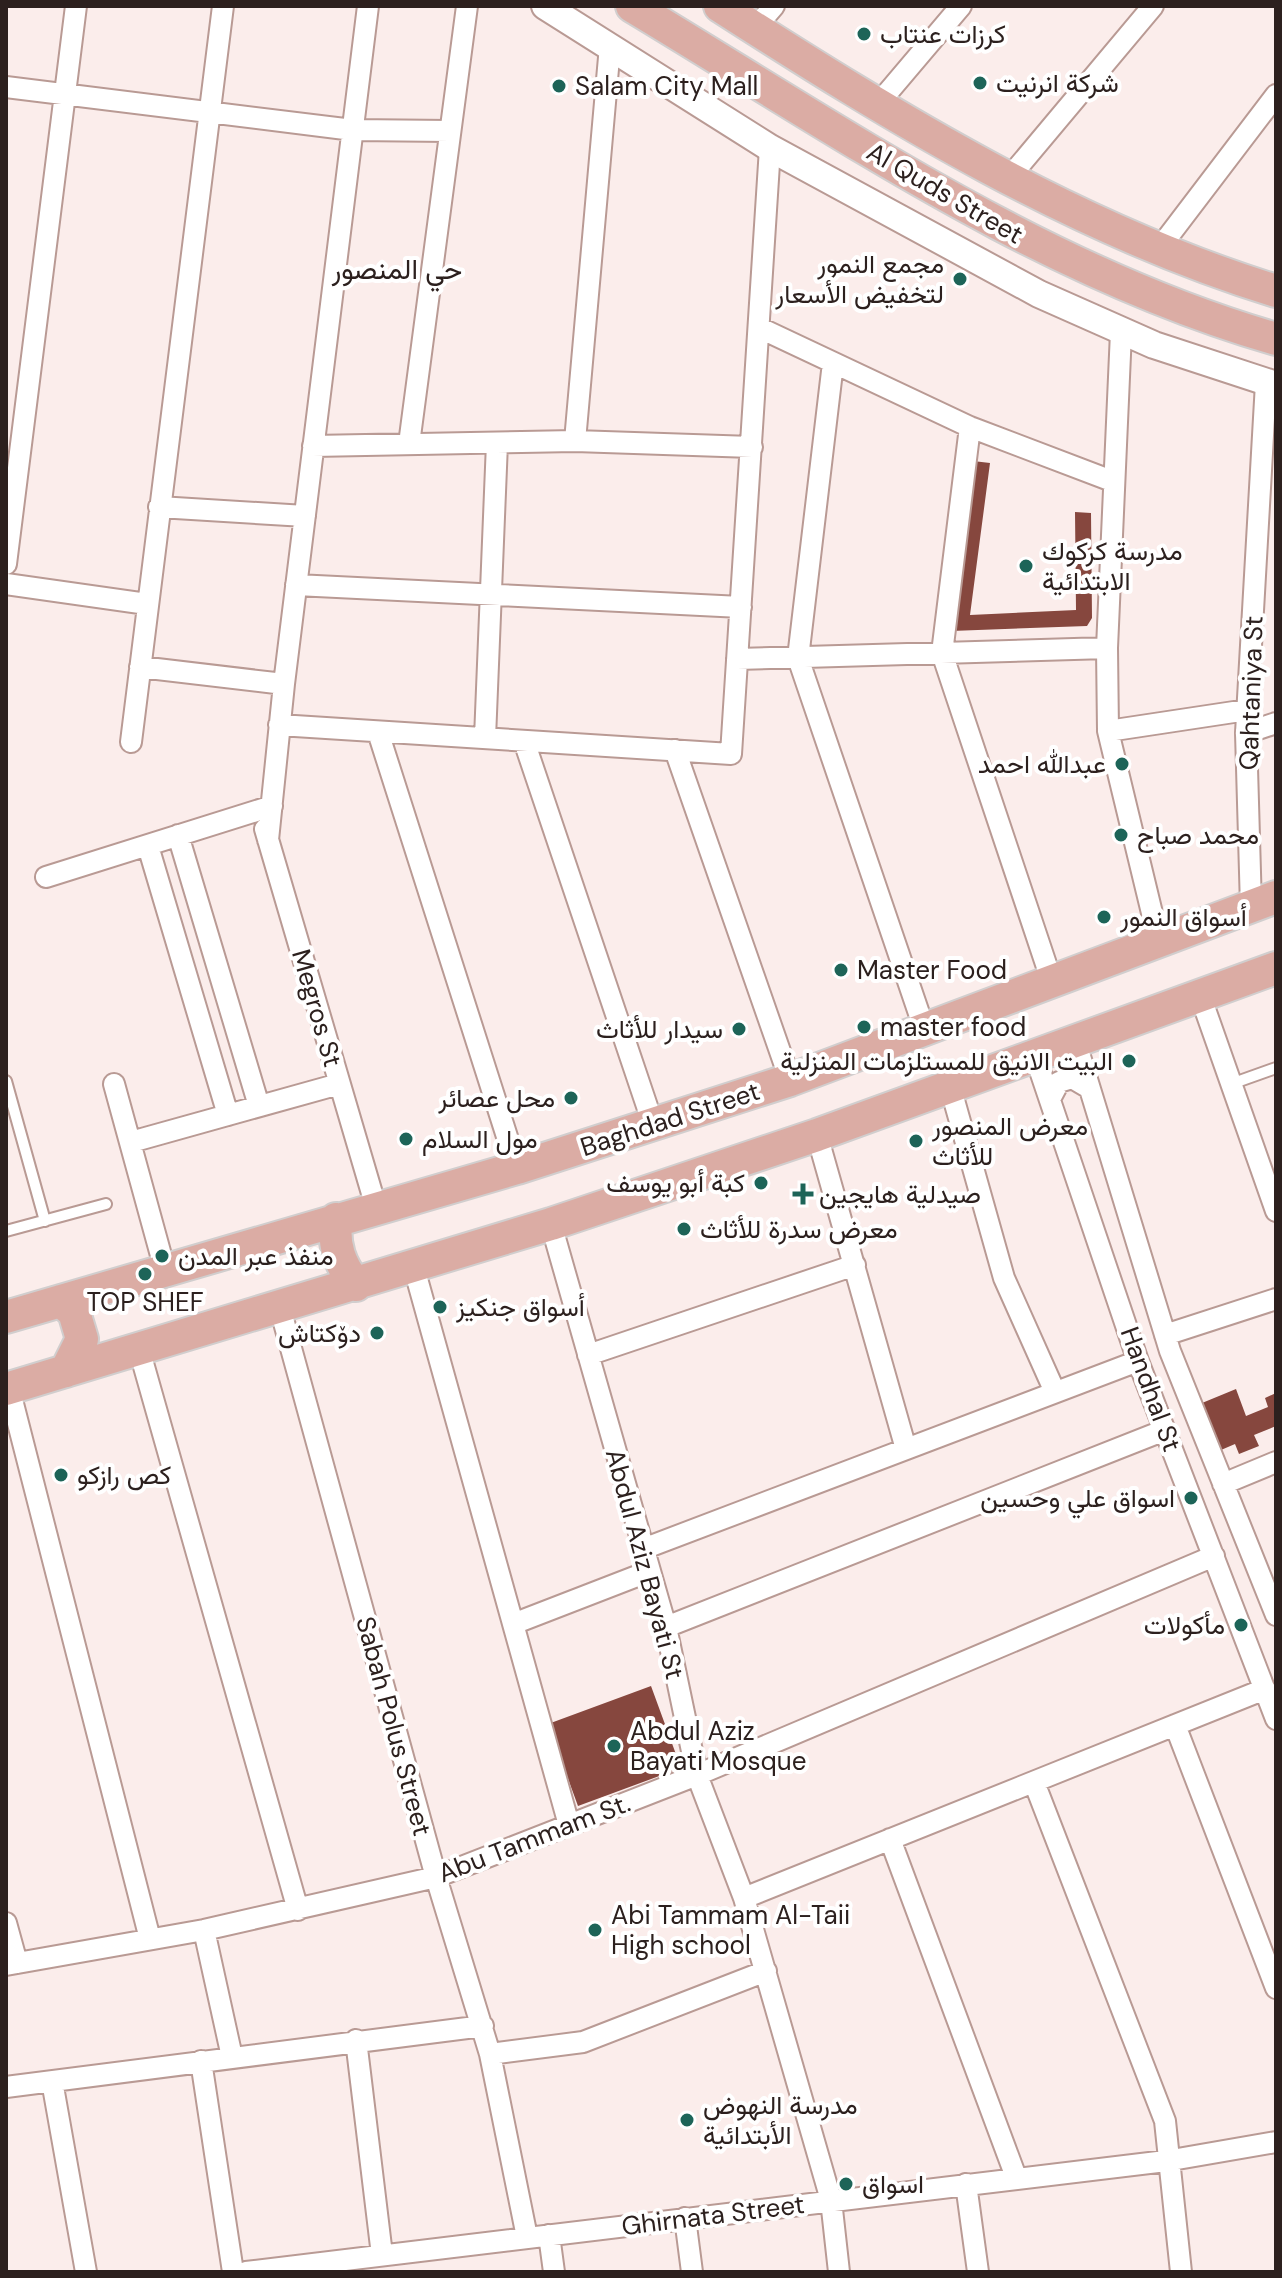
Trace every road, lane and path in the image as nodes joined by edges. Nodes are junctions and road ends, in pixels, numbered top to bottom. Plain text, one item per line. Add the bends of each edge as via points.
1 (76, 6) edge
2 (223, 6) edge
3 (368, 6) edge
4 (467, 6) edge
5 (545, 6) edge
6 (632, 6) edge
7 (961, 6) edge
8 (1153, 6) edge
9 (724, 7) edge
10 (764, 17) edge
11 (610, 46) junction
12 (840, 81) junction
13 (6, 87) edge
14 (63, 94) junction
15 (1276, 95) edge
16 (878, 104) junction
17 (208, 112) junction
18 (819, 119) junction
19 (353, 130) junction
20 (450, 131) junction
21 (770, 148) junction
22 (1008, 179) junction
23 (1158, 250) junction
24 (1276, 291) edge
25 (760, 328) junction
26 (1121, 332) junction
27 (1276, 339) edge
28 (833, 363) junction
29 (1271, 384) edge
30 (970, 427) junction
31 (575, 441) junction
32 (497, 443) junction
33 (409, 444) junction
34 (313, 446) junction
35 (752, 447) junction
36 (1112, 481) junction
37 (159, 507) junction
38 (305, 516) junction
39 (6, 564) edge
40 (6, 584) edge
41 (296, 585) junction
42 (491, 595) junction
43 (147, 604) junction
44 (741, 607) junction
45 (1107, 648) junction
46 (942, 653) junction
47 (798, 658) junction
48 (737, 659) junction
49 (140, 667) junction
50 (284, 684) junction
51 (1247, 710) junction
52 (1276, 723) edge
53 (279, 725) junction
54 (1108, 731) junction
55 (378, 732) junction
56 (1246, 733) junction
57 (485, 738) junction
58 (524, 741) junction
59 (131, 742) dead end
60 (675, 750) junction
61 (265, 808) junction
62 (178, 835) junction
63 (148, 846) junction
64 (46, 877) dead end
65 (1264, 902) edge
66 (1159, 942) junction
67 (1276, 968) edge
68 (1052, 982) junction
69 (1200, 995) junction
70 (925, 1031) junction
71 (1075, 1040) junction
72 (1035, 1056) junction
73 (1276, 1068) edge
74 (790, 1080) junction
75 (6, 1081) edge
76 (114, 1084) dead end
77 (339, 1084) junction
78 (1231, 1084) junction
79 (950, 1086) junction
80 (1089, 1088) junction
81 (1051, 1097) junction
82 (259, 1106) junction
83 (228, 1115) junction
84 (653, 1124) junction
85 (817, 1135) junction
86 (131, 1142) junction
87 (517, 1168) junction
88 (1269, 1169) edge
89 (106, 1204) dead end
90 (376, 1207) junction
91 (1276, 1211) edge
92 (336, 1219) junction
93 (45, 1221) junction
94 (551, 1224) junction
95 (6, 1231) edge
96 (855, 1265) junction
97 (414, 1268) junction
98 (165, 1270) junction
99 (356, 1285) junction
100 (1276, 1299) edge
101 (61, 1301) junction
102 (280, 1308) junction
103 (6, 1317) edge
104 (1165, 1335) junction
105 (139, 1349) junction
106 (588, 1355) junction
107 (1138, 1361) junction
108 (66, 1371) junction
109 (7, 1388) edge
110 (1055, 1392) junction
111 (1165, 1430) junction
112 (906, 1449) junction
113 (1276, 1462) edge
114 (1223, 1484) junction
115 (643, 1549) junction
116 (1214, 1556) junction
117 (650, 1571) junction
118 (1273, 1608) edge
119 (1235, 1612) junction
120 (513, 1624) junction
121 (666, 1627) junction
122 (1265, 1689) junction
123 (1276, 1719) edge
124 (1175, 1725) junction
125 (697, 1775) junction
126 (1034, 1782) junction
127 (569, 1825) junction
128 (890, 1839) junction
129 (436, 1877) junction
130 (744, 1898) junction
131 (298, 1910) junction
132 (6, 1923) edge
133 (204, 1930) junction
134 (150, 1939) junction
135 (11, 1964) edge
136 (766, 1971) junction
137 (1276, 1988) edge
138 (483, 2026) junction
139 (356, 2040) junction
140 (490, 2054) junction
141 (232, 2057) junction
142 (201, 2061) junction
143 (52, 2081) junction
144 (6, 2087) edge
145 (1276, 2142) edge
146 (1166, 2161) junction
147 (1016, 2177) junction
148 (966, 2184) junction
149 (831, 2200) junction
150 (685, 2218) junction
151 (549, 2235) junction
152 (527, 2237) junction
153 (382, 2255) junction
154 (269, 2270) edge
155 (86, 2272) edge
156 (233, 2272) edge
157 (246, 2272) edge
158 (554, 2272) edge
159 (692, 2272) edge
160 (839, 2272) edge
161 (978, 2272) edge
162 (1181, 2272) edge

1 - 14 street
2 - 17 street
3 - 19 street
4 - 20 street
5 - 11 street
6 - 18 main road, Al Quds Street
7 - 16 street
8 - 22 street
9 - 10 main road, Al Quds Street
10 - 12 main road, Al Quds Street
11 - 21 street
11 - 31 street
12 - 16 main road, Al Quds Street
12 - 18 main road
13 - 14 street
14 - 17 street
14 - 39 street
15 - 23 street
16 - 22 main road, Al Quds Street
17 - 19 street
17 - 37 street
18 - 27 main road, Al Quds Street via 1036,245 1124,287
19 - 20 street
19 - 34 street
20 - 33 street
21 - 25 street
21 - 26 street via 1039,294
22 - 23 main road, Al Quds Street
23 - 24 main road, Al Quds Street
25 - 28 street
25 - 35 street
26 - 29 street
26 - 36 street
28 - 30 street
28 - 47 street
29 - 51 street, Qahtaniya St
30 - 36 street
30 - 46 street
31 - 32 street
31 - 35 street
32 - 33 street
32 - 42 street
33 - 34 street
34 - 38 street
35 - 44 street
36 - 45 street
37 - 38 street
37 - 43 street
38 - 41 street
40 - 43 street
41 - 42 street
41 - 50 street
42 - 44 street
42 - 57 street
43 - 49 street
44 - 48 street
45 - 46 street
45 - 54 street
46 - 47 street
46 - 68 street
47 - 48 street
47 - 70 street
48 - 60 street via 731,754
49 - 50 street
49 - 59 street
50 - 53 street
51 - 54 street
51 - 56 street, Qahtaniya St
52 - 56 street
53 - 55 street
53 - 61 street
54 - 66 street
55 - 57 street
55 - 87 street
56 - 65 street, Qahtaniya St
57 - 58 street
58 - 60 street
58 - 84 street
60 - 74 street
61 - 62 street
61 - 77 street, Megros St via 268,840
62 - 63 street
62 - 82 street
63 - 64 street
63 - 83 street
65 - 66 main road, Baghdad Street
66 - 68 main road, Baghdad Street
67 - 69 main road
68 - 70 main road, Baghdad Street
69 - 71 main road
69 - 78 street
70 - 74 main road, Baghdad Street
71 - 72 main road
71 - 80 street, Handhal St
72 - 79 main road
72 - 81 street, Handhal St
73 - 78 lane
74 - 84 main road, Baghdad Street
75 - 93 lane
76 - 86 street
77 - 82 street
77 - 90 street, Megros St
78 - 88 street
79 - 85 main road
79 - 110 street via 1004,1278
80 - 81 street via 1072,1078 1059,1082
80 - 104 street, Handhal St
81 - 107 street, Handhal St
82 - 83 street
83 - 86 street
84 - 87 main road, Baghdad Street
85 - 94 main road
85 - 96 street
86 - 98 street
87 - 90 main road, Baghdad Street
88 - 91 street
89 - 93 lane
90 - 92 main road, Baghdad Street
92 - 98 main road, Baghdad Street
92 - 99 main road via 340,1261
93 - 95 lane
94 - 97 main road
94 - 106 street, Abdul Aziz Bayati St
96 - 106 street
96 - 112 street
97 - 99 main road
97 - 120 street
98 - 101 main road, Baghdad Street
99 - 102 main road
100 - 104 street
101 - 103 main road, Baghdad Street
101 - 108 main road via 74,1312 82,1339
102 - 105 main road
102 - 129 street, Sabah Polus Street
104 - 114 street, Handhal St
105 - 108 main road
105 - 131 street
106 - 115 street, Abdul Aziz Bayati St
107 - 110 street
107 - 111 street, Handhal St
108 - 109 main road
109 - 134 street
110 - 112 street
111 - 116 street, Handhal St
111 - 121 street
112 - 115 street
113 - 114 street
114 - 118 street, Handhal St
115 - 117 street, Abdul Aziz Bayati St
116 - 119 street, Handhal St
116 - 125 street, Abu Tammam St.
117 - 120 street
117 - 121 street, Abdul Aziz Bayati St
118 - 119 street
119 - 122 street, Handhal St
120 - 127 street
121 - 125 street, Abdul Aziz Bayati St
122 - 123 street, Handhal St
122 - 124 street
124 - 126 street
124 - 137 street
125 - 127 street, Abu Tammam St.
125 - 130 street, Abdul Aziz Bayati St
126 - 128 street
126 - 146 street via 1165,2121
127 - 129 street, Abu Tammam St.
128 - 130 street
128 - 147 street
129 - 131 street, Abu Tammam St.
129 - 138 street, Sabah Polus Street
130 - 136 street, Abdul Aziz Bayati St
131 - 133 street, Abu Tammam St.
132 - 135 street
133 - 134 street, Abu Tammam St.
133 - 141 street
134 - 135 street, Abu Tammam St.
136 - 140 street via 583,2042
136 - 149 street, Abdul Aziz Bayati St
138 - 139 street
138 - 140 street, Sabah Polus Street
139 - 141 street
139 - 153 street
140 - 152 street, Sabah Polus Street
141 - 142 street
142 - 143 street
142 - 156 street
143 - 144 street
143 - 155 street
145 - 146 street, Ghirnata Street
146 - 147 street, Ghirnata Street
146 - 162 street
147 - 148 street, Ghirnata Street
148 - 149 street, Ghirnata Street
148 - 161 street
149 - 150 street, Ghirnata Street
149 - 160 street, Abdul Aziz Bayati St
150 - 151 street, Ghirnata Street
150 - 159 street
151 - 152 street, Ghirnata Street
151 - 158 street
152 - 153 street, Ghirnata Street
153 - 154 street, Ghirnata Street
154 - 157 street, Ghirnata Street

